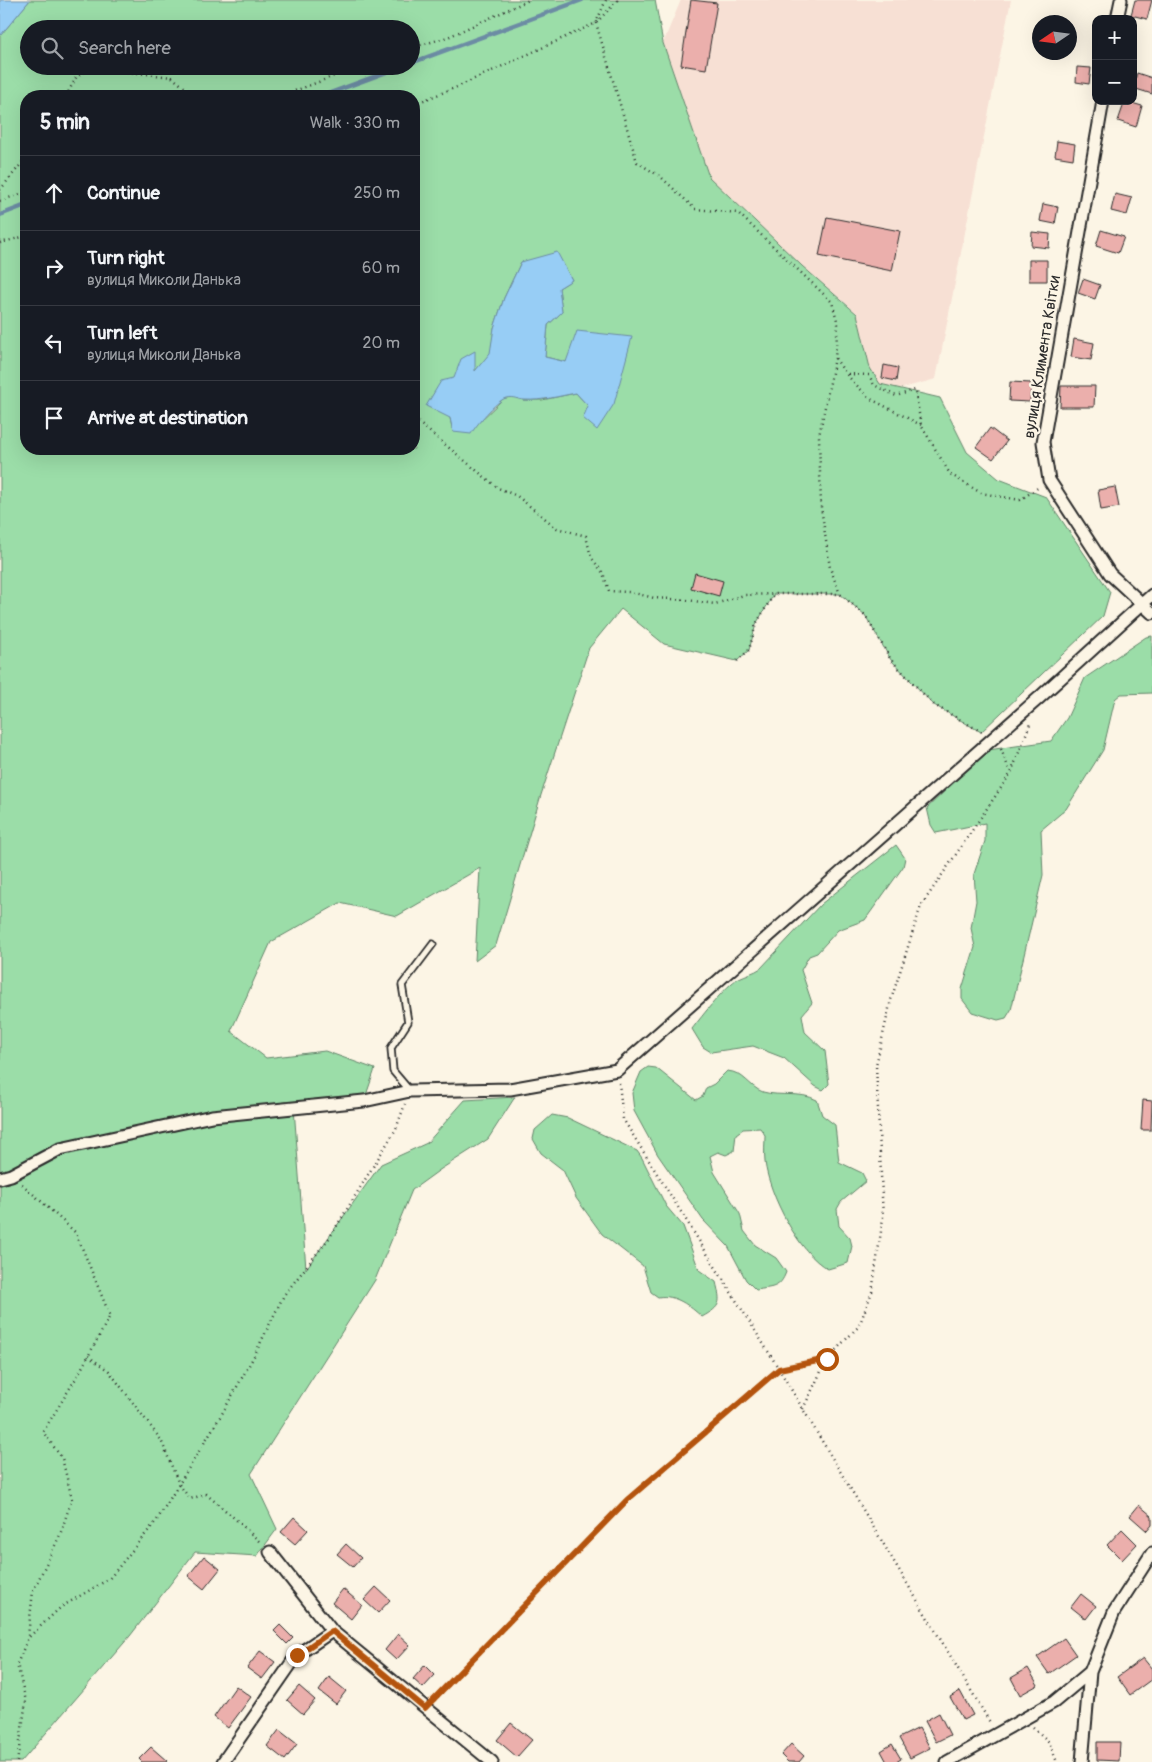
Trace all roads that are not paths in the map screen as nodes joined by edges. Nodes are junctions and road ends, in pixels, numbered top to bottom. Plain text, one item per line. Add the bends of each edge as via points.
1 (1121, 0) edge
2 (1118, 15) edge
3 (1102, 105) edge
4 (1152, 595) edge
5 (1142, 604) junction
6 (1152, 613) edge
7 (433, 944) dead end
8 (410, 1091) junction
9 (6, 1176) edge
10 (270, 1552) road end
11 (1152, 1553) edge
12 (332, 1631) junction
13 (1090, 1672) junction
14 (223, 1762) edge
15 (492, 1762) edge
16 (947, 1762) edge
17 (1082, 1762) edge

1 - 2 street
3 - 5 street, вулиця Климента Квітки via 1043,442 1049,480 1110,574
4 - 5 street
5 - 6 street, вулиця Климента Квітки
5 - 8 street via 617,1070 510,1089
7 - 8 lane via 402,985 408,1022 391,1048 393,1071
8 - 9 street via 364,1101 212,1116 60,1149
10 - 12 street
11 - 13 street via 1114,1612
12 - 14 street via 297,1655
12 - 15 street
13 - 16 street via 1054,1702
13 - 17 street

